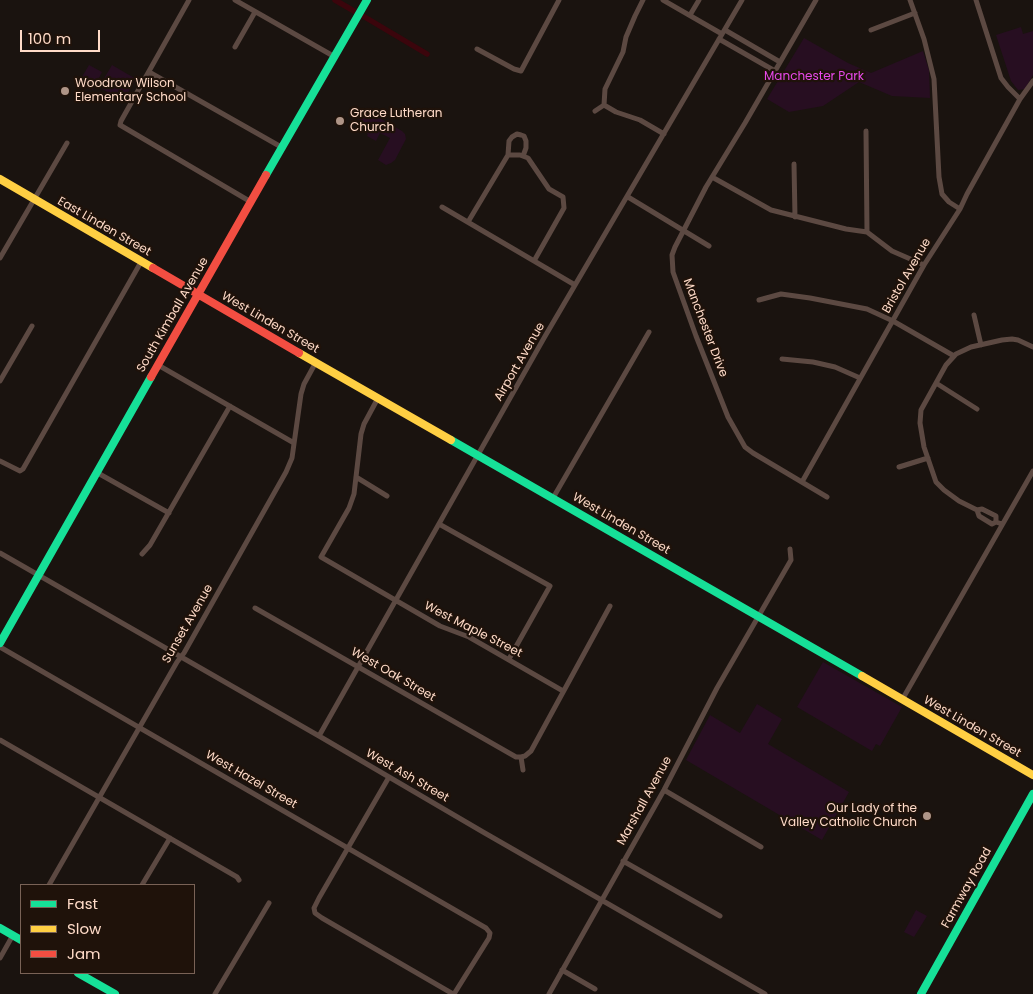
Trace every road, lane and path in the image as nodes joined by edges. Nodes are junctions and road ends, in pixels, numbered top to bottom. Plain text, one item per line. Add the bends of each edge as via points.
1 (189, 0) edge
2 (235, 0) edge
3 (367, 0) edge
4 (559, 0) edge
5 (643, 0) edge
6 (663, 0) edge
7 (699, 0) edge
8 (742, 0) edge
9 (816, 0) edge
10 (910, 0) edge
11 (976, 0) edge
12 (255, 12) junction
13 (915, 14) junction
14 (690, 15) junction
15 (871, 30) dead end
16 (722, 34) junction
17 (235, 47) dead end
18 (477, 49) dead end
19 (335, 57) junction
20 (780, 62) junction
21 (775, 71) junction
22 (149, 72) junction
23 (1033, 81) edge
24 (1020, 99) junction
25 (604, 105) junction
26 (595, 111) dead end
27 (866, 131) dead end
28 (664, 134) junction
29 (67, 143) dead end
30 (282, 148) junction
31 (508, 155) junction
32 (523, 156) junction
33 (794, 164) dead end
34 (712, 177) junction
35 (0, 179) edge
36 (628, 197) junction
37 (34, 200) junction
38 (251, 202) junction
39 (442, 207) dead end
40 (960, 209) junction
41 (795, 217) junction
42 (468, 222) junction
43 (683, 231) junction
44 (867, 232) junction
45 (709, 246) dead end
46 (0, 258) edge
47 (534, 261) junction
48 (141, 262) junction
49 (924, 265) junction
50 (576, 285) junction
51 (198, 294) junction
52 (759, 300) dead end
53 (974, 315) dead end
54 (893, 321) junction
55 (32, 326) dead end
56 (649, 332) dead end
57 (981, 345) junction
58 (1033, 347) edge
59 (954, 356) junction
60 (782, 359) dead end
61 (316, 362) junction
62 (158, 365) junction
63 (860, 378) junction
64 (0, 382) edge
65 (936, 383) junction
66 (378, 398) junction
67 (230, 406) junction
68 (977, 409) dead end
69 (294, 443) junction
70 (478, 455) junction
71 (928, 458) junction
72 (0, 460) edge
73 (899, 467) dead end
74 (1033, 471) edge
75 (96, 472) junction
76 (356, 477) junction
77 (802, 482) junction
78 (387, 496) dead end
79 (827, 497) dead end
80 (553, 498) junction
81 (168, 513) junction
82 (999, 523) junction
83 (439, 524) junction
84 (790, 549) dead end
85 (0, 553) edge
86 (142, 554) dead end
87 (38, 575) junction
88 (396, 600) junction
89 (610, 606) dead end
90 (255, 608) dead end
91 (758, 616) junction
92 (0, 643) edge
93 (0, 647) edge
94 (181, 657) junction
95 (509, 659) junction
96 (358, 667) junction
97 (564, 691) junction
98 (902, 700) junction
99 (140, 728) junction
100 (319, 736) junction
101 (0, 740) edge
102 (521, 757) junction
103 (523, 770) dead end
104 (1033, 775) edge
105 (389, 777) junction
106 (664, 790) junction
107 (1033, 794) edge
108 (99, 797) junction
109 (170, 838) junction
110 (348, 847) junction
111 (761, 847) dead end
112 (623, 861) junction
113 (239, 880) dead end
114 (50, 884) edge
115 (143, 884) edge
116 (602, 899) junction
117 (269, 903) dead end
118 (720, 916) dead end
119 (0, 928) edge
120 (18, 937) edge
121 (0, 958) edge
122 (562, 970) junction
123 (90, 976) edge
124 (595, 989) dead end
125 (115, 994) edge
126 (215, 994) edge
127 (454, 994) edge
128 (549, 994) edge
129 (765, 994) edge
130 (921, 994) edge

1 - 22 street
2 - 12 street
3 - 19 street, South Kimball Avenue
4 - 18 street via 521,71
5 - 25 street via 605,89
6 - 14 street
7 - 14 street
8 - 16 street, Airport Avenue
9 - 20 street, Manchester Drive
10 - 13 street
11 - 24 street via 1001,78
12 - 17 street
12 - 19 street
13 - 15 street
13 - 40 street via 934,79 942,194
14 - 16 street
16 - 20 street
16 - 21 street
16 - 28 street, Airport Avenue
19 - 30 street, South Kimball Avenue
20 - 21 street, Manchester Drive
21 - 34 street, Manchester Drive
22 - 30 street
22 - 38 street via 121,121 122,127
23 - 24 street, Bristol Avenue
24 - 40 street, Bristol Avenue
25 - 26 street
25 - 28 street
27 - 44 street
28 - 36 street, Airport Avenue
29 - 37 street
30 - 38 street, South Kimball Avenue
31 - 32 street
31 - 32 street via 509,141 516,134 524,136 526,141
31 - 42 street
32 - 47 street via 528,158 549,189 563,197 564,208
33 - 41 street
34 - 41 street via 771,210
34 - 43 street, Manchester Drive
35 - 37 street, East Linden Street
36 - 43 street
36 - 50 street, Airport Avenue
37 - 46 street
37 - 48 street, East Linden Street
38 - 51 street, South Kimball Avenue
39 - 42 street
40 - 49 street, Bristol Avenue
41 - 44 street
42 - 47 street
43 - 45 street
43 - 77 street, Manchester Drive via 672,255 673,272 728,417 745,447
44 - 49 street via 892,250
47 - 50 street
48 - 51 street, East Linden Street
48 - 72 street via 23,469 20,471
49 - 54 street, Bristol Avenue
50 - 70 street, Airport Avenue
51 - 61 street, West Linden Street
51 - 62 street, South Kimball Avenue
52 - 54 street via 781,294 810,298 866,309
53 - 57 street
54 - 59 street
54 - 63 street, Bristol Avenue
55 - 64 street
56 - 80 street
57 - 58 street via 1012,339
57 - 59 street
59 - 65 street
60 - 63 street via 835,367
61 - 66 street, West Linden Street
61 - 69 street, Sunset Avenue via 300,394
62 - 67 street
62 - 75 street, South Kimball Avenue
63 - 77 street, Bristol Avenue
65 - 68 street
65 - 71 street via 921,410 920,423
66 - 70 street, West Linden Street
66 - 76 street via 361,434
67 - 69 street
67 - 81 street
69 - 94 street, Sunset Avenue via 286,472
70 - 80 street, West Linden Street
70 - 83 street, Airport Avenue
71 - 73 street
71 - 82 street via 936,482 944,490 959,501 996,516
74 - 82 street
75 - 81 street
75 - 87 street, South Kimball Avenue
76 - 78 street
76 - 88 street, West Maple Street via 349,508 321,557
77 - 79 street, Manchester Drive
80 - 91 street, West Linden Street
81 - 86 street
82 - 98 street
83 - 88 street, Airport Avenue
83 - 95 street via 550,586
84 - 91 street, Marshall Avenue via 791,560
85 - 87 street, West Ash Street
87 - 92 street, South Kimball Avenue
87 - 94 street, West Ash Street
88 - 95 street, West Maple Street via 440,626 470,637
88 - 96 street, Airport Avenue
89 - 97 street
90 - 96 street, West Oak Street
91 - 98 street, West Linden Street
91 - 106 street, Marshall Avenue
93 - 99 street, West Hazel Street
94 - 99 street, Sunset Avenue
94 - 100 street, West Ash Street
95 - 97 street, West Maple Street
96 - 100 street, Airport Avenue
96 - 102 street, West Oak Street
97 - 102 street via 531,751
98 - 104 street, West Linden Street
99 - 108 street, Sunset Avenue
99 - 110 street, West Hazel Street
100 - 105 street, West Ash Street
101 - 108 street
102 - 103 street
105 - 110 street
105 - 116 street, West Ash Street
106 - 111 street
106 - 112 street, Marshall Avenue
107 - 130 street, Farmway Road
108 - 109 street
108 - 114 street, Sunset Avenue
109 - 113 street
109 - 115 street
110 - 127 street via 316,903 315,913
110 - 127 street, West Hazel Street via 490,933
112 - 116 street, Marshall Avenue
112 - 118 street
116 - 122 street, Marshall Avenue
116 - 129 street, West Ash Street
117 - 126 street
119 - 120 street
120 - 121 street
122 - 124 street
122 - 128 street, Marshall Avenue
123 - 125 street

